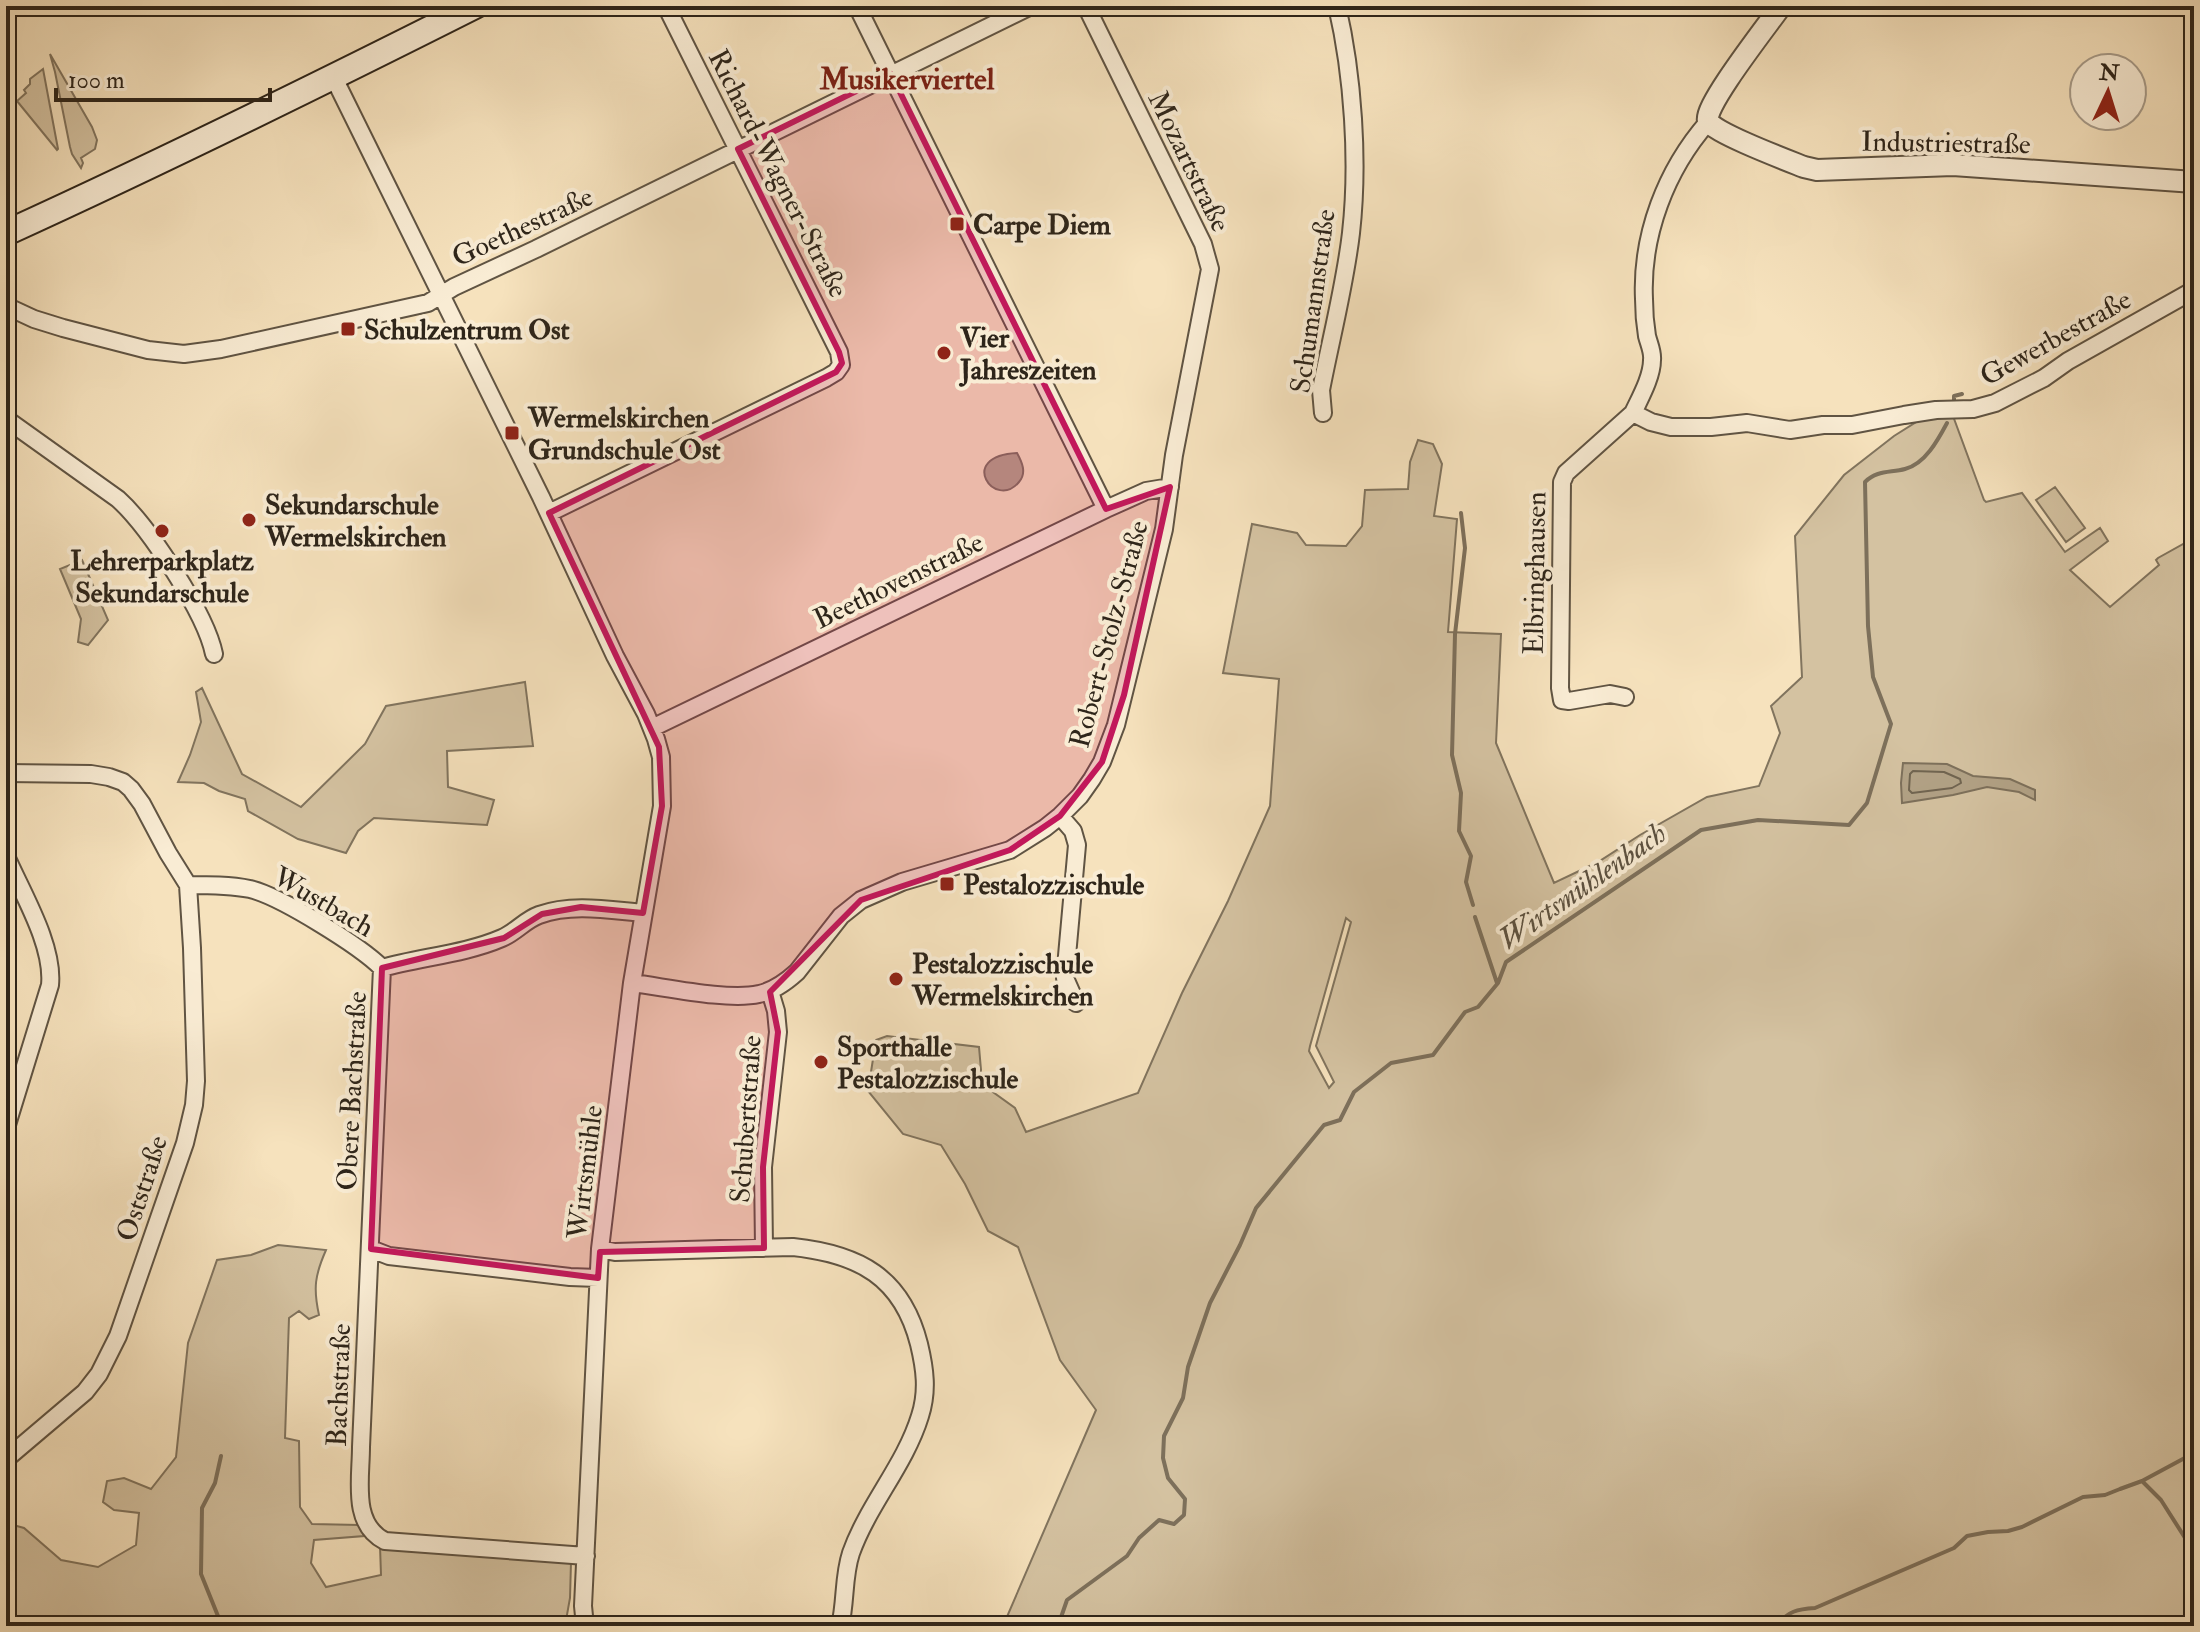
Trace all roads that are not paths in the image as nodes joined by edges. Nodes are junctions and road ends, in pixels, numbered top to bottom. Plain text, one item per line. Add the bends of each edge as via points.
1 (475, 6) edge
2 (666, 6) edge
3 (857, 6) edge
4 (1031, 6) edge
5 (1086, 6) edge
6 (1337, 6) edge
7 (1781, 6) edge
8 (891, 74) junction
9 (334, 78) junction
10 (1708, 122) junction
11 (738, 149) junction
12 (2194, 182) edge
13 (6, 233) edge
14 (2194, 290) edge
15 (441, 293) junction
16 (7, 308) edge
17 (1323, 413) dead end
18 (1633, 413) junction
19 (6, 419) edge
20 (1170, 487) junction
21 (1106, 509) junction
22 (549, 513) junction
23 (214, 654) dead end
24 (1625, 697) dead end
25 (652, 728) junction
26 (6, 773) edge
27 (1060, 816) junction
28 (6, 856) edge
29 (188, 885) junction
30 (643, 913) junction
31 (382, 968) junction
32 (632, 983) junction
33 (770, 991) junction
34 (1076, 1003) dead end
35 (6, 1128) edge
36 (764, 1248) junction
37 (371, 1249) junction
38 (600, 1249) junction
39 (598, 1278) junction
40 (6, 1459) edge
41 (586, 1556) junction
42 (585, 1626) edge
43 (840, 1626) edge

1 - 9 main road
2 - 11 street, Richard-Wagner-Straße
3 - 8 street
4 - 8 street, Goethestraße
5 - 20 street, Mozartstraße via 1209,262
6 - 17 street, Schumannstraße via 1351,98 1353,199 1321,390
7 - 10 street, Elbringhausen via 1718,93
8 - 11 street, Goethestraße
8 - 21 street
9 - 13 main road
9 - 15 street, Wirtsmühle
10 - 12 street, Industriestraße via 1810,169 1953,165
10 - 18 street, Elbringhausen via 1671,175 1648,244 1644,301 1653,358
11 - 15 street, Goethestraße
11 - 22 street, Richard-Wagner-Straße via 841,365 826,378
14 - 18 street, Gewerbestraße via 2044,378 1973,409 1790,430 1747,423 1671,427
15 - 16 street, Goethestraße via 428,303 184,354 63,328
15 - 22 street, Wirtsmühle
18 - 24 street, Elbringhausen via 1566,473 1560,493 1562,700
19 - 23 street via 133,513 209,633
20 - 21 street, Beethovenstraße via 1146,491
20 - 27 street, Robert-Stolz-Straße via 1116,725 1092,779
21 - 25 street, Beethovenstraße
22 - 25 street, Wirtsmühle
25 - 30 street, Wirtsmühle via 661,757 663,795
26 - 29 street via 91,774 123,782 142,804
27 - 33 street, Robert-Stolz-Straße via 1010,850 902,882 861,900 841,916 797,972
27 - 34 street via 1077,845 1065,978
28 - 35 street via 52,968
29 - 31 street, Wustbach via 252,890 297,911
29 - 40 street, Oststraße via 196,1081 185,1143 118,1336 99,1374
30 - 31 street, Obere Bachstraße via 581,907 542,914 504,938
30 - 32 street, Wirtsmühle
31 - 37 street, Obere Bachstraße
32 - 33 street, Schubertstraße via 731,995
32 - 38 street, Wirtsmühle
33 - 36 street, Schubertstraße via 778,1032 763,1167
36 - 38 street
36 - 43 street via 815,1249 875,1273 906,1306 922,1355 927,1381 919,1420 851,1555
37 - 39 street via 389,1256
37 - 41 street, Bachstraße via 360,1500 370,1530 385,1541
38 - 39 street, Wirtsmühle
39 - 41 street, Wirtsmühle
41 - 42 street, Wirtsmühle

